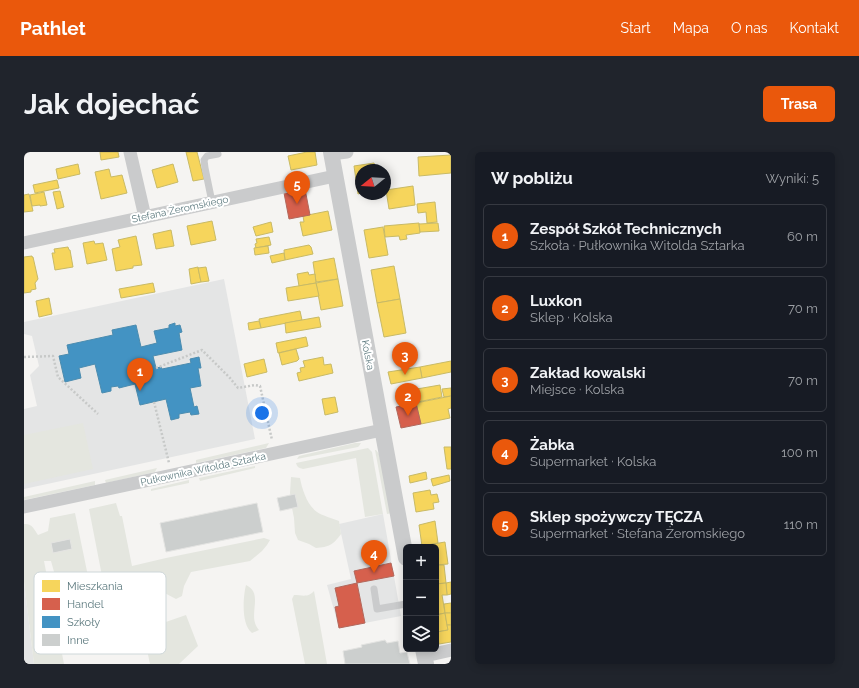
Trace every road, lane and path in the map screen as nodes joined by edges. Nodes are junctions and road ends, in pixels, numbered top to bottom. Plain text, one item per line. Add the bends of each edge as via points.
1 (130, 152) edge
2 (336, 153) edge
3 (218, 154) dead end
4 (335, 176) junction
5 (212, 202) junction
6 (145, 217) junction
7 (24, 243) edge
8 (24, 356) edge
9 (156, 368) dead end
10 (154, 402) dead end
11 (98, 414) dead end
12 (382, 430) junction
13 (272, 440) dead end
14 (169, 463) dead end
15 (24, 507) edge
16 (403, 544) edge
17 (374, 588) dead end
18 (403, 605) edge
19 (451, 650) edge
20 (425, 656) edge

1 - 6 street
2 - 4 street, Kolska
3 - 5 lane via 207,156 204,160
4 - 5 street, Stefana Żeromskiego
4 - 12 street, Kolska
5 - 6 street, Stefana Żeromskiego
6 - 7 street, Stefana Żeromskiego
8 - 11 path via 53,356 58,377
9 - 13 path via 202,350 238,388 260,386
10 - 14 path
12 - 15 street, Pułkownika Witolda Sztarka
12 - 16 street, Kolska
17 - 18 lane via 377,609
19 - 20 street

